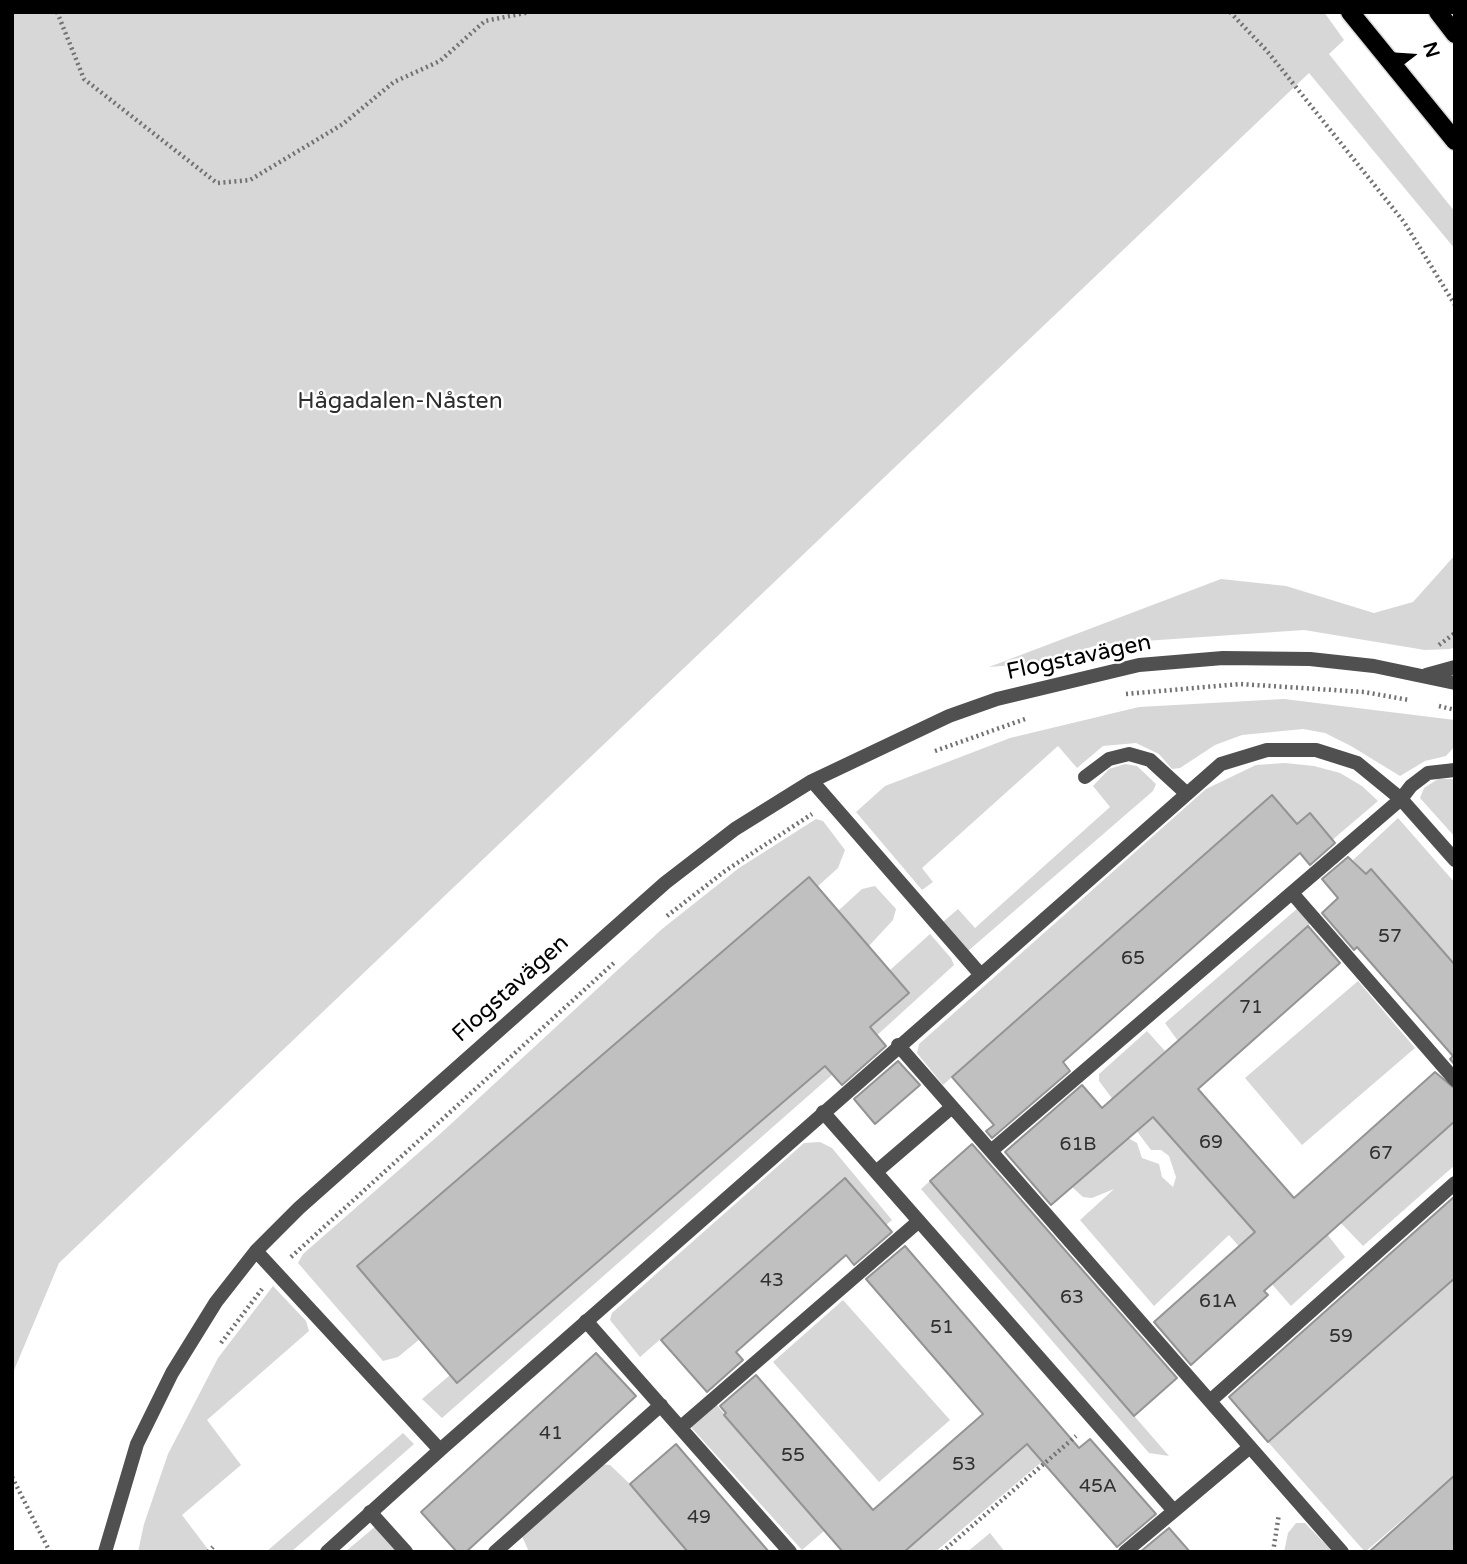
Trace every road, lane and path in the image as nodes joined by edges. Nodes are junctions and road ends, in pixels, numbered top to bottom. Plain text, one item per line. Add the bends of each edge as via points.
1 (57, 12) edge
2 (530, 12) edge
3 (1230, 12) edge
4 (1350, 12) edge
5 (1438, 12) edge
6 (1455, 34) edge
7 (1455, 141) edge
8 (1455, 304) edge
9 (1455, 633) edge
10 (1433, 647) dead end
11 (1455, 667) edge
12 (1426, 675) junction
13 (1455, 683) edge
14 (1114, 697) dead end
15 (1415, 701) dead end
16 (1428, 704) dead end
17 (1455, 710) edge
18 (1032, 716) dead end
19 (924, 756) dead end
20 (1455, 770) edge
21 (1085, 777) dead end
22 (812, 781) junction
23 (1186, 793) junction
24 (1401, 799) junction
25 (830, 803) junction
26 (1455, 860) edge
27 (1292, 893) junction
28 (663, 919) dead end
29 (618, 960) dead end
30 (981, 975) junction
31 (898, 1045) junction
32 (1455, 1080) edge
33 (952, 1107) junction
34 (823, 1112) junction
35 (991, 1151) junction
36 (876, 1172) junction
37 (1455, 1183) edge
38 (919, 1221) junction
39 (256, 1251) junction
40 (275, 1273) junction
41 (586, 1321) junction
42 (220, 1344) dead end
43 (1210, 1401) junction
44 (661, 1405) junction
45 (1095, 1420) junction
46 (681, 1427) junction
47 (1250, 1447) junction
48 (439, 1450) junction
49 (12, 1477) edge
50 (1174, 1511) junction
51 (370, 1512) junction
52 (50, 1552) edge
53 (105, 1552) edge
54 (327, 1552) edge
55 (406, 1552) edge
56 (495, 1552) edge
57 (790, 1552) edge
58 (942, 1552) edge
59 (1125, 1552) edge
60 (1342, 1552) edge

1 - 2 path via 84,79 217,183 250,180 343,124 394,82 440,61 485,21
3 - 8 path via 1267,51 1404,222
4 - 7 main road
5 - 6 main road
9 - 10 path
11 - 12 street
12 - 13 street, Flogstavägen
12 - 22 street, Flogstavägen via 1310,659 1223,658 1139,665 997,699 948,716
14 - 15 path via 1240,684 1364,692
16 - 17 path
18 - 19 path
20 - 24 street via 1428,773
21 - 23 street via 1109,759 1129,754 1150,760
22 - 25 street
22 - 39 street, Flogstavägen via 735,829 665,883
23 - 24 street via 1221,764 1267,750 1315,750 1357,763
23 - 30 street
24 - 26 street
24 - 27 street
25 - 28 path via 725,870
25 - 30 street
27 - 32 street
27 - 35 street
29 - 40 path
30 - 31 street
31 - 33 street
31 - 34 street
33 - 35 street
33 - 36 street
34 - 36 street
34 - 41 street
35 - 43 street
36 - 38 street
37 - 43 street
38 - 45 street
38 - 46 street
39 - 40 street
39 - 53 street, Flogstavägen via 172,1373 137,1444
40 - 42 path
40 - 48 street
41 - 44 street
41 - 48 street
43 - 47 street
44 - 46 street
44 - 56 street
45 - 50 street
45 - 58 path
46 - 57 street
47 - 50 street
47 - 60 street
48 - 51 street
49 - 52 path
50 - 59 street
51 - 54 street
51 - 55 street

